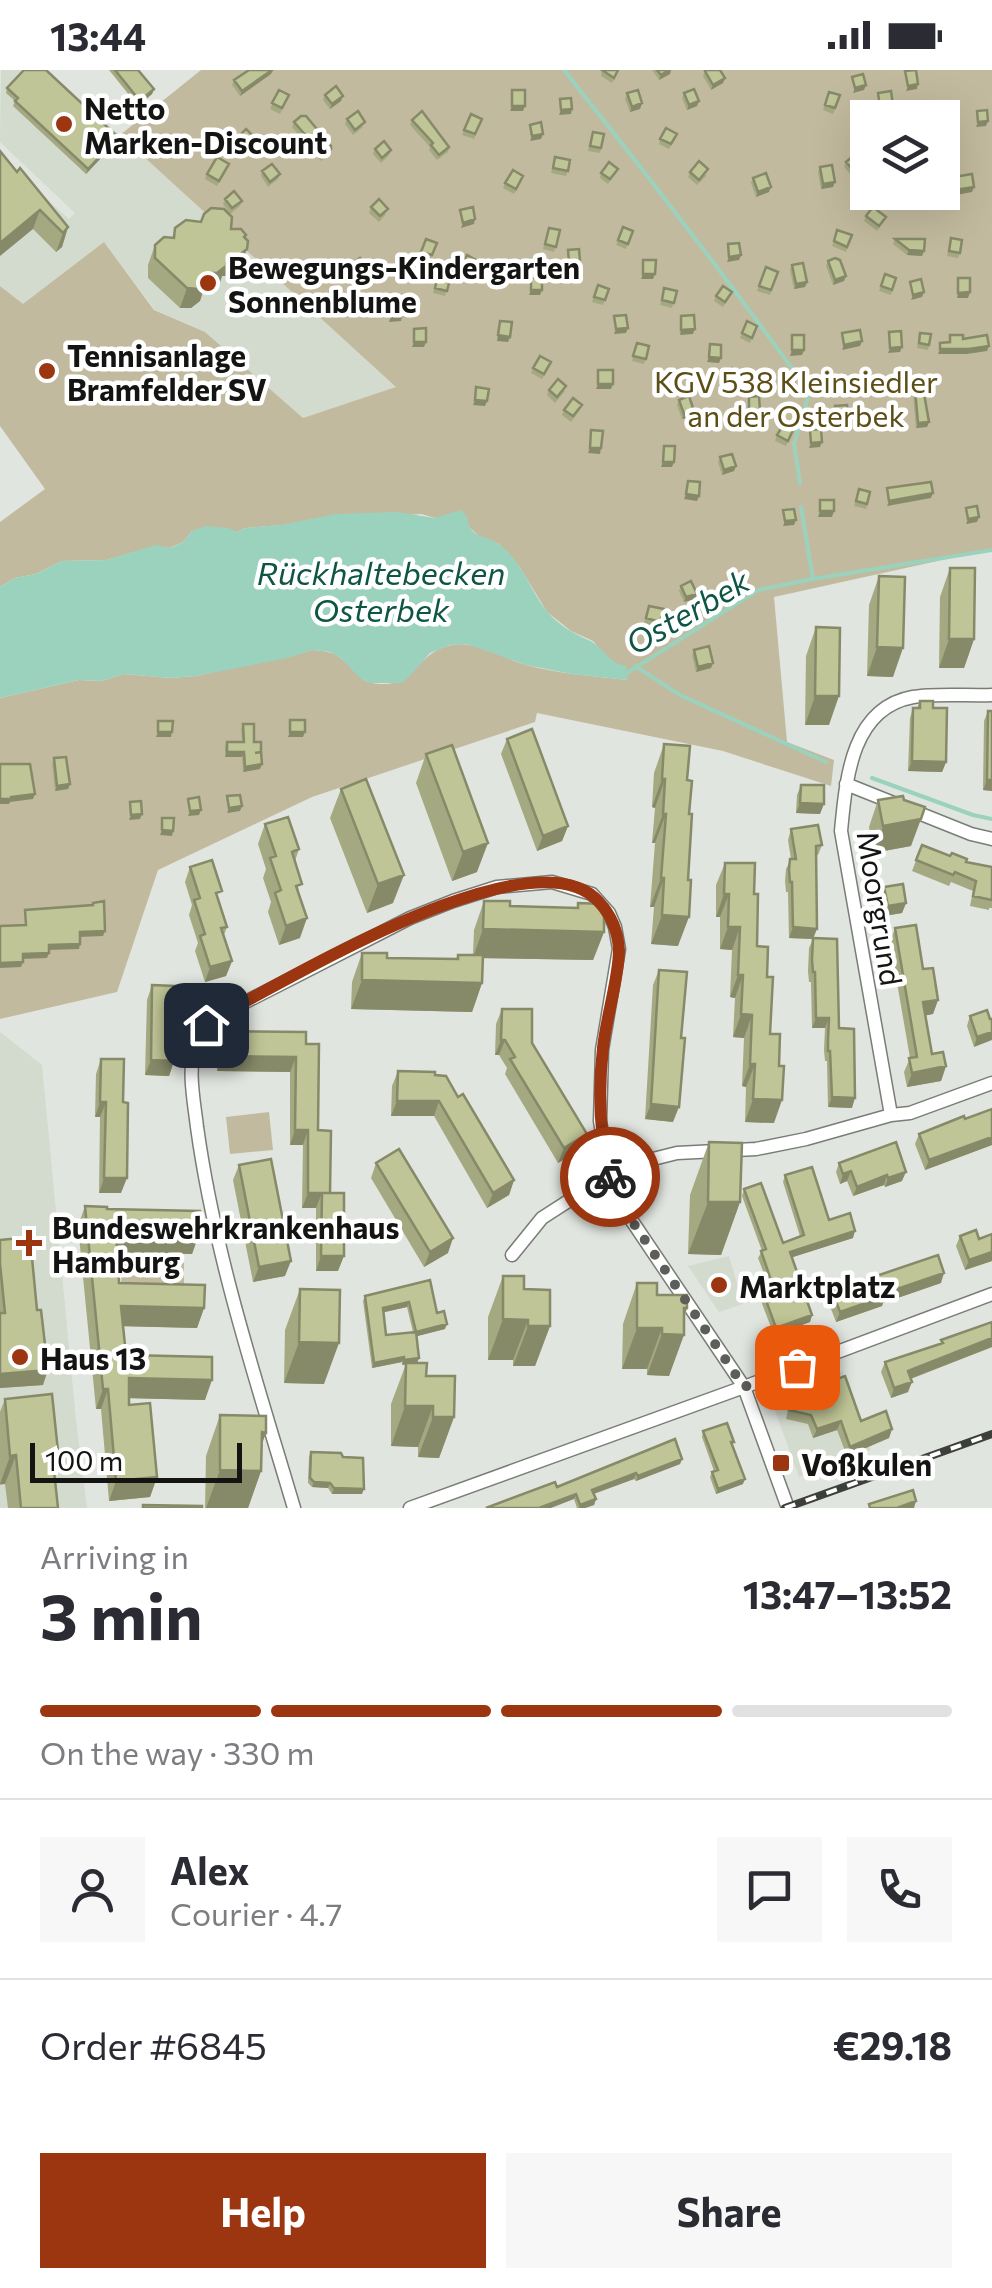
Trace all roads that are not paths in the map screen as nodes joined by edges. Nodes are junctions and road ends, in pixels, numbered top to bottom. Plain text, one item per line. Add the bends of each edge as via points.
1 (992, 695) edge
2 (846, 784) junction
3 (992, 839) edge
4 (992, 1083) edge
5 (891, 1114) junction
6 (609, 1175) junction
7 (512, 1255) dead end
8 (992, 1294) edge
9 (744, 1387) junction
10 (294, 1508) edge
11 (410, 1508) edge
12 (788, 1508) edge

1 - 2 street, Moorgrund via 913,697 885,707 853,753
2 - 3 street
2 - 5 street, Moorgrund via 841,831
4 - 5 street
5 - 6 street via 791,1143 677,1154
6 - 7 street via 542,1218
6 - 9 street via 630,1218
6 - 10 street via 600,1121 602,1050 619,950 608,913 592,894 552,882 497,887 453,901 206,1025 192,1072 204,1172
8 - 9 street
9 - 11 street
9 - 12 street

